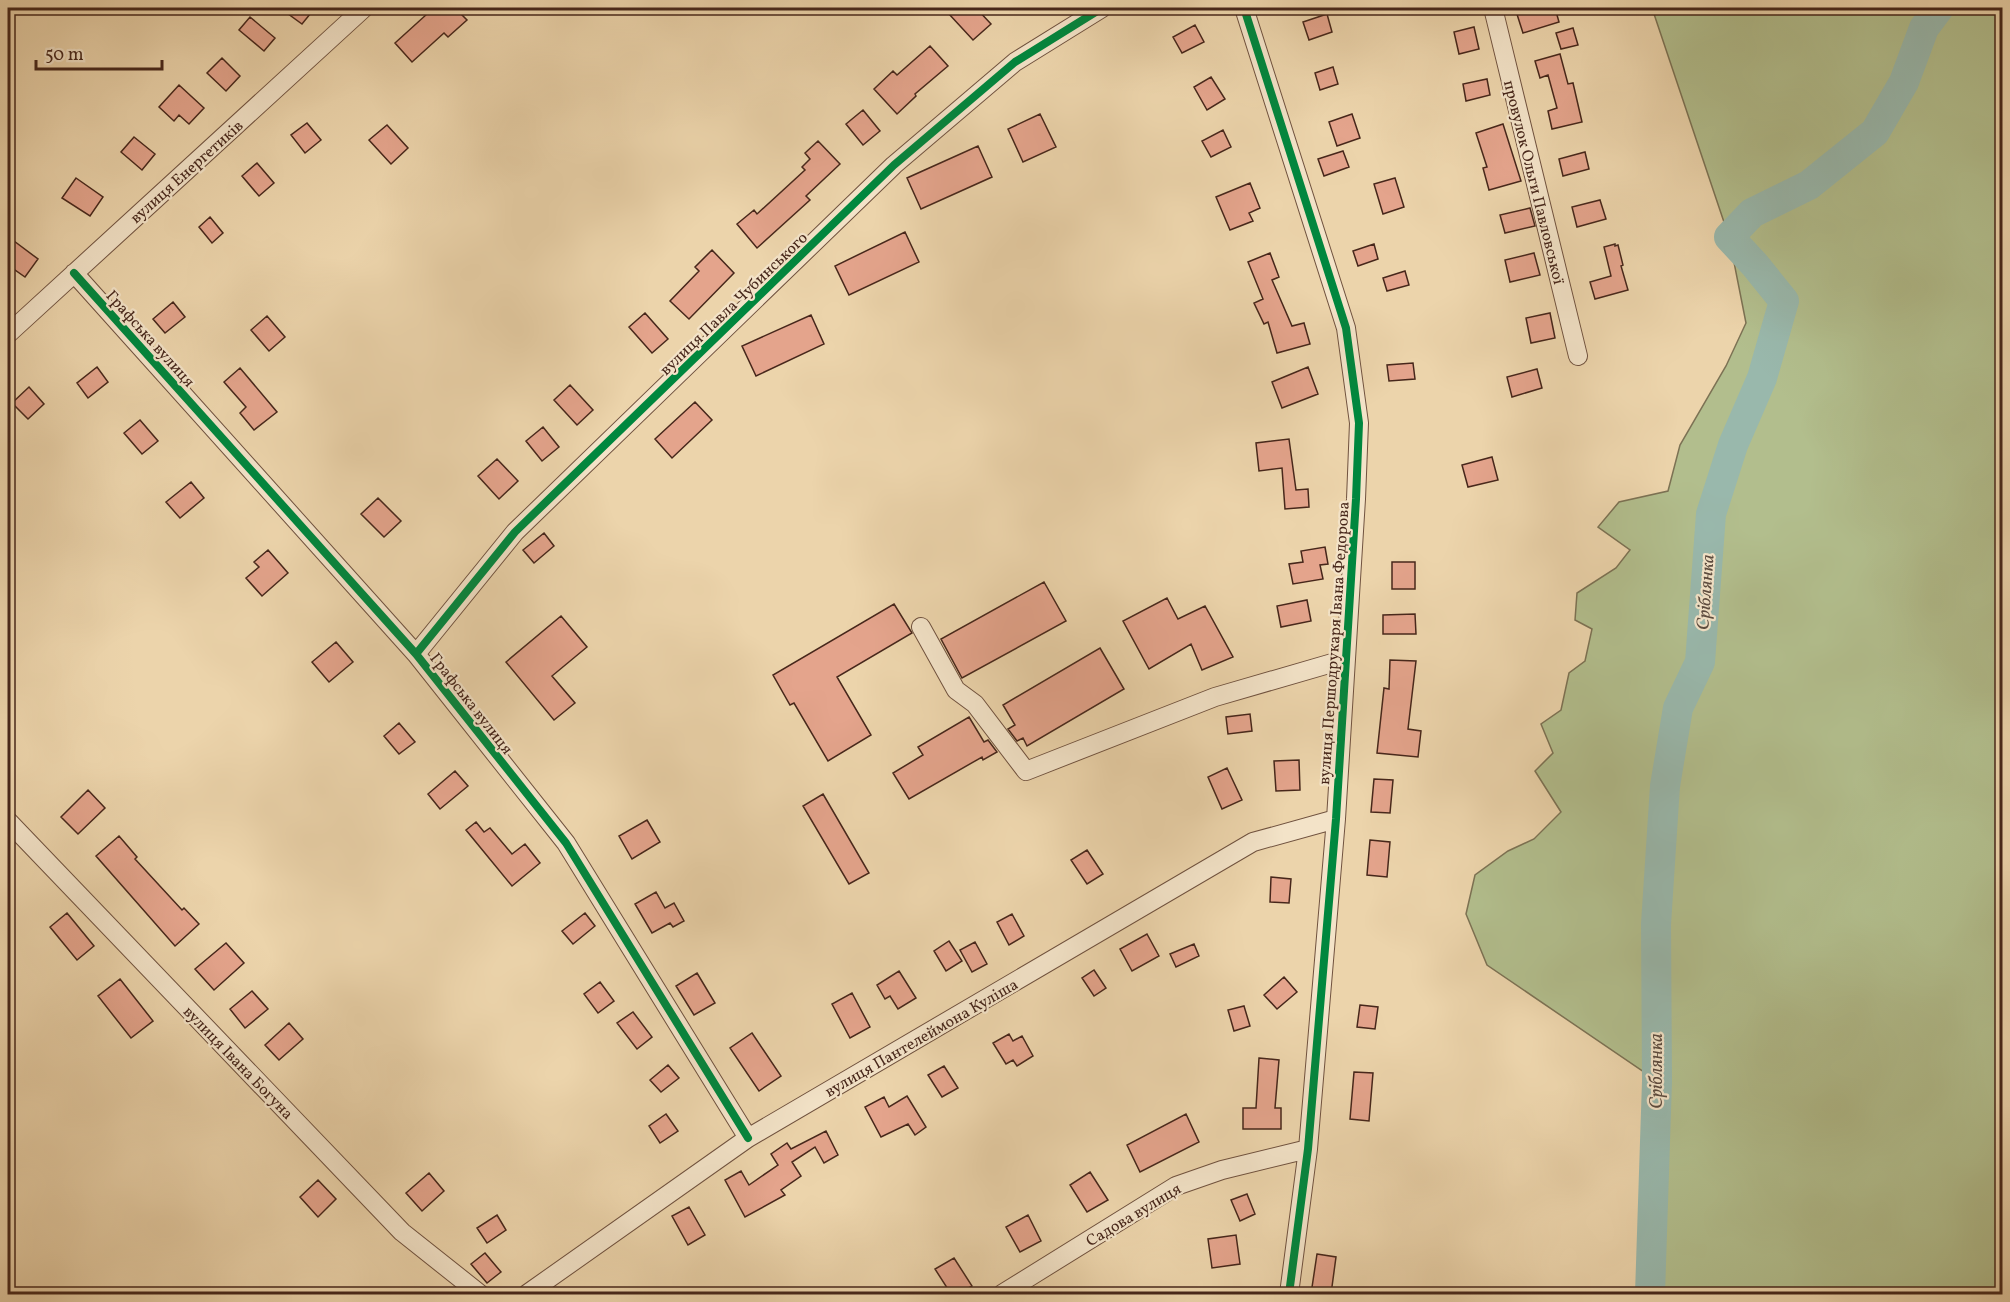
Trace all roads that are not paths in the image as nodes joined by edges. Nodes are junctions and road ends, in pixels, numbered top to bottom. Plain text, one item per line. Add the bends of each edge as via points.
1 (364, 8) edge
2 (1102, 8) edge
3 (1244, 8) edge
4 (1493, 8) edge
5 (74, 273) junction
6 (8, 334) edge
7 (1578, 356) dead end
8 (921, 627) dead end
9 (416, 654) junction
10 (1346, 659) junction
11 (1336, 819) junction
12 (8, 821) edge
13 (748, 1138) junction
14 (1308, 1149) junction
15 (480, 1294) edge
16 (527, 1294) edge
17 (1002, 1294) edge
18 (1289, 1294) edge

1 - 5 street, вулиця Енергетиків
2 - 9 street, вулиця Павла Чубинського via 1015,62 894,165 515,532
3 - 10 street, вулиця Першодрукаря Івана Федорова via 1346,327 1359,423
4 - 7 street, провулок Ольги Павловської
5 - 6 street, вулиця Енергетиків
5 - 9 street, Графська вулиця
8 - 10 street via 956,690 975,704 1026,771 1215,697
9 - 13 street, Графська вулиця via 566,843
10 - 11 street, вулиця Першодрукаря Івана Федорова
11 - 13 street, вулиця Пантелеймона Куліша via 1253,842
11 - 14 street, вулиця Першодрукаря Івана Федорова
12 - 15 street, вулиця Івана Богуна via 402,1232
13 - 16 street, вулиця Пантелеймона Куліша
14 - 17 street, Садова вулиця via 1176,1186
14 - 18 street, вулиця Першодрукаря Івана Федорова

